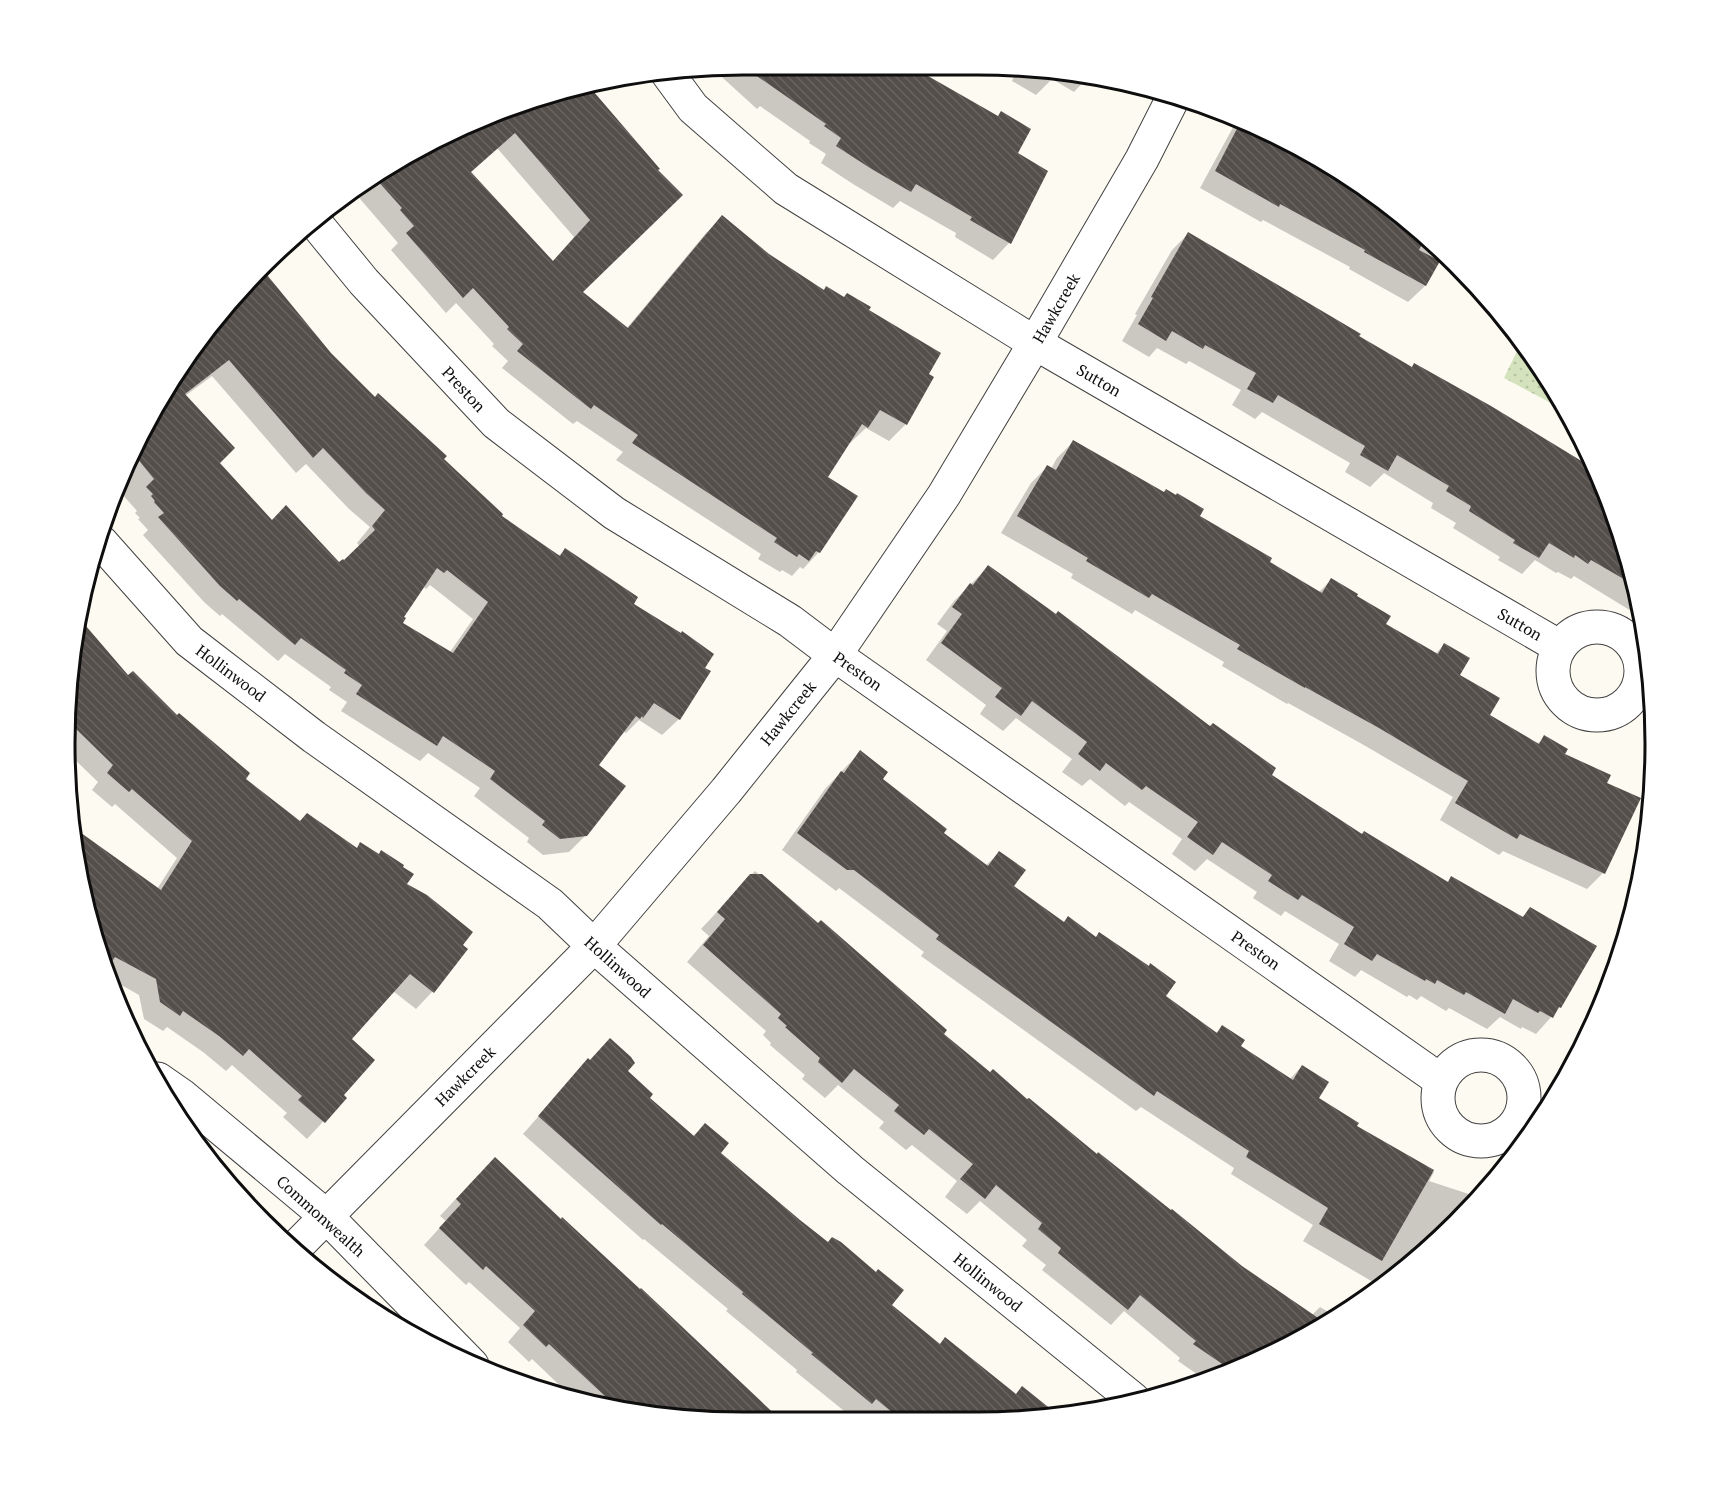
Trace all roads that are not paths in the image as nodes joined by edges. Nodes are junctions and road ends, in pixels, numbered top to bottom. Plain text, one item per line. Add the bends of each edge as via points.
1 (671, 79) edge
2 (1170, 104) edge
3 (319, 228) edge
4 (1035, 343) junction
5 (105, 547) edge
6 (1560, 647) dead end
7 (835, 655) junction
8 (594, 946) junction
9 (1440, 1080) dead end
10 (171, 1088) edge
11 (326, 1216) junction
12 (300, 1243) edge
13 (452, 1345) edge
14 (1127, 1394) edge

1 - 4 street, Sutton via 693,108 786,189
2 - 4 street, Hawkcreek
3 - 7 street, Preston via 363,282 496,423 614,513 790,621
4 - 6 street, Sutton
4 - 7 street, Hawkcreek via 944,495
5 - 8 street, Hollinwood via 189,641 314,737 550,904
7 - 8 street, Hawkcreek
7 - 9 street, Preston
8 - 11 street, Hawkcreek
8 - 14 street, Hollinwood via 850,1170
10 - 11 street, Commonwealth
11 - 12 street, Hawkcreek
11 - 13 street, Commonwealth

